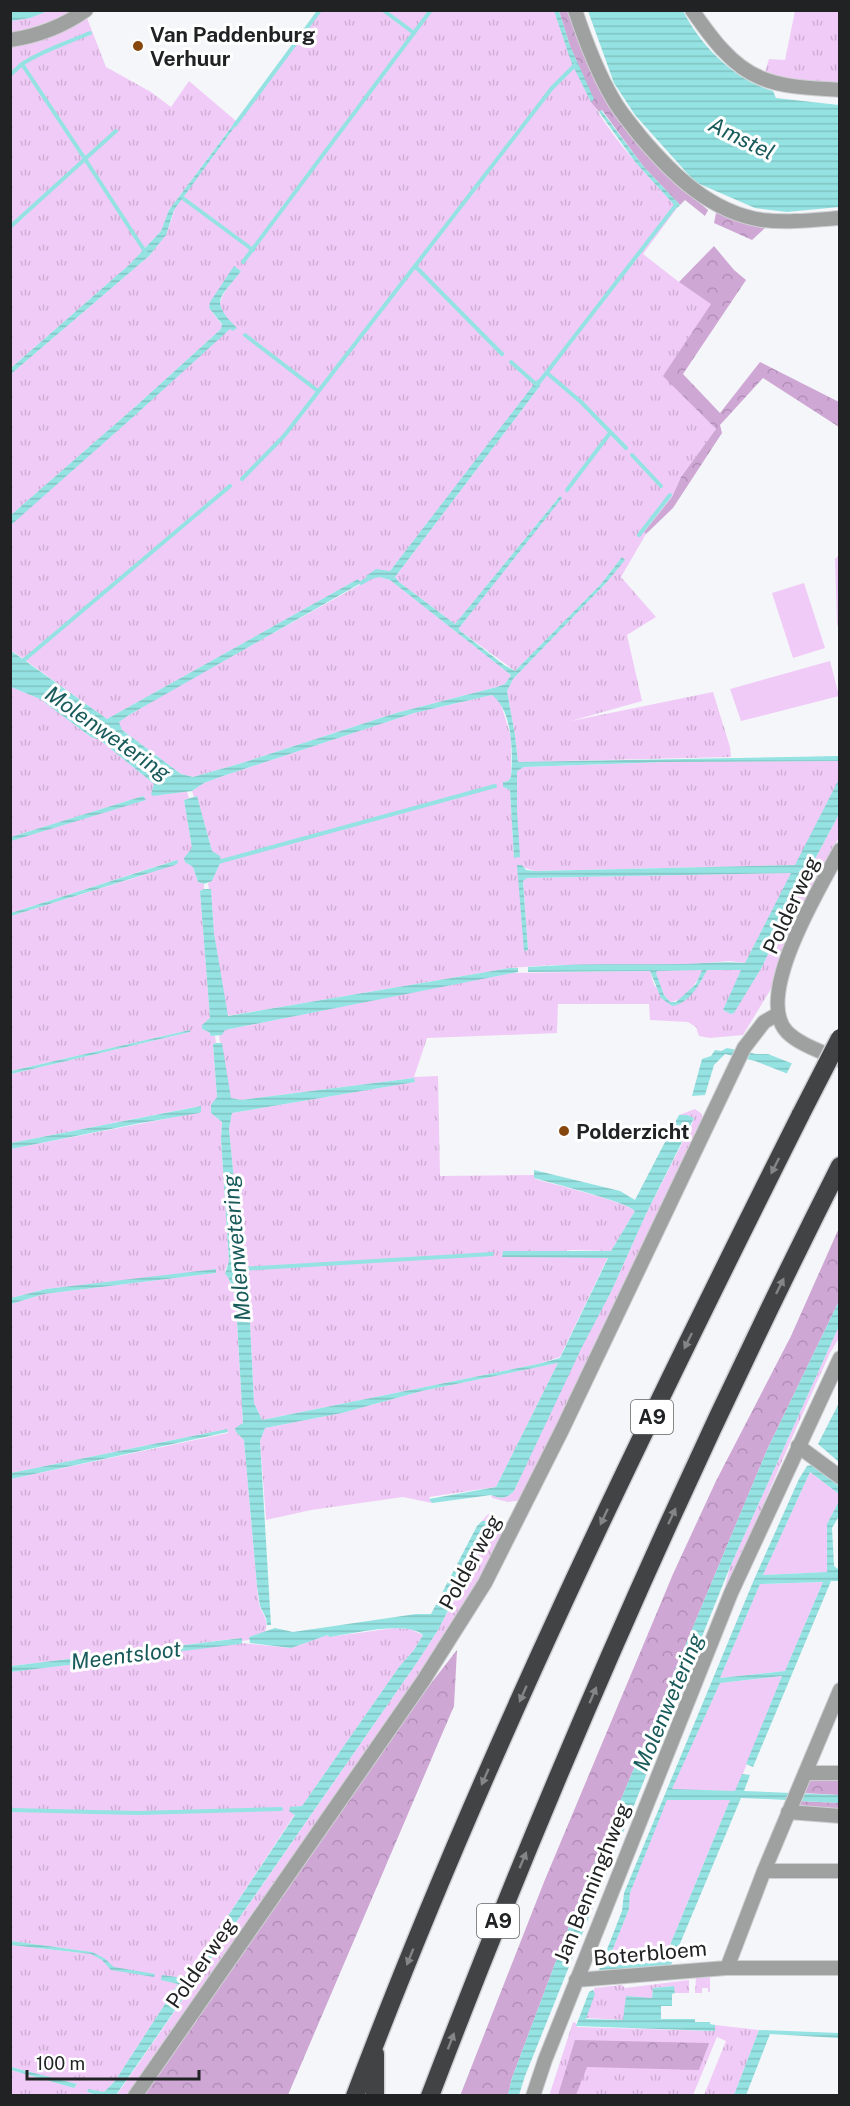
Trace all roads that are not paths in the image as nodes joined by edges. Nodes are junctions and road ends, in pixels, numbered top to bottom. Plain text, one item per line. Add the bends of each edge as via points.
1 (86, 10) edge
2 (575, 10) edge
3 (692, 10) edge
4 (10, 40) edge
5 (840, 90) edge
6 (840, 218) edge
7 (840, 849) edge
8 (778, 1014) junction
9 (840, 1038) edge
10 (840, 1060) edge
11 (840, 1166) edge
12 (840, 1358) edge
13 (834, 1381) edge
14 (798, 1446) junction
15 (840, 1477) edge
16 (840, 1690) edge
17 (834, 1719) edge
18 (805, 1773) junction
19 (840, 1773) edge
20 (789, 1808) junction
21 (840, 1816) edge
22 (840, 1870) edge
23 (764, 1871) junction
24 (727, 1968) junction
25 (840, 1968) edge
26 (576, 1980) junction
27 (376, 2040) junction
28 (135, 2096) edge
29 (355, 2096) edge
30 (375, 2096) edge
31 (430, 2096) edge
32 (533, 2096) edge

1 - 4 street via 68,23
2 - 6 street via 613,99 663,163 692,189 726,209 761,220
3 - 5 street via 722,50 762,79
7 - 8 street, Polderweg via 792,945 779,986
8 - 10 street via 787,1031
8 - 28 street, Polderweg via 764,1022 744,1048 567,1420 484,1583 423,1681
9 -> 27 highway, A9, bridge via 690,1336 574,1581 462,1828
31 -> 11 highway, A9 via 501,1912 642,1581
12 - 13 street, Jan Benninghweg
13 - 14 street, Jan Benninghweg
14 - 15 street
14 - 26 street, Jan Benninghweg via 731,1593
16 - 17 street, Boterbloem
17 - 18 street, Boterbloem
18 - 19 street
18 - 20 street, Boterbloem
20 - 21 street
20 - 23 street, Boterbloem
22 - 23 street
23 - 24 street, Boterbloem
24 - 25 street, Boterbloem
24 - 26 street, Boterbloem
26 - 32 street, Jan Benninghweg
27 - 29 highway, A9
27 - 30 highway, A9

